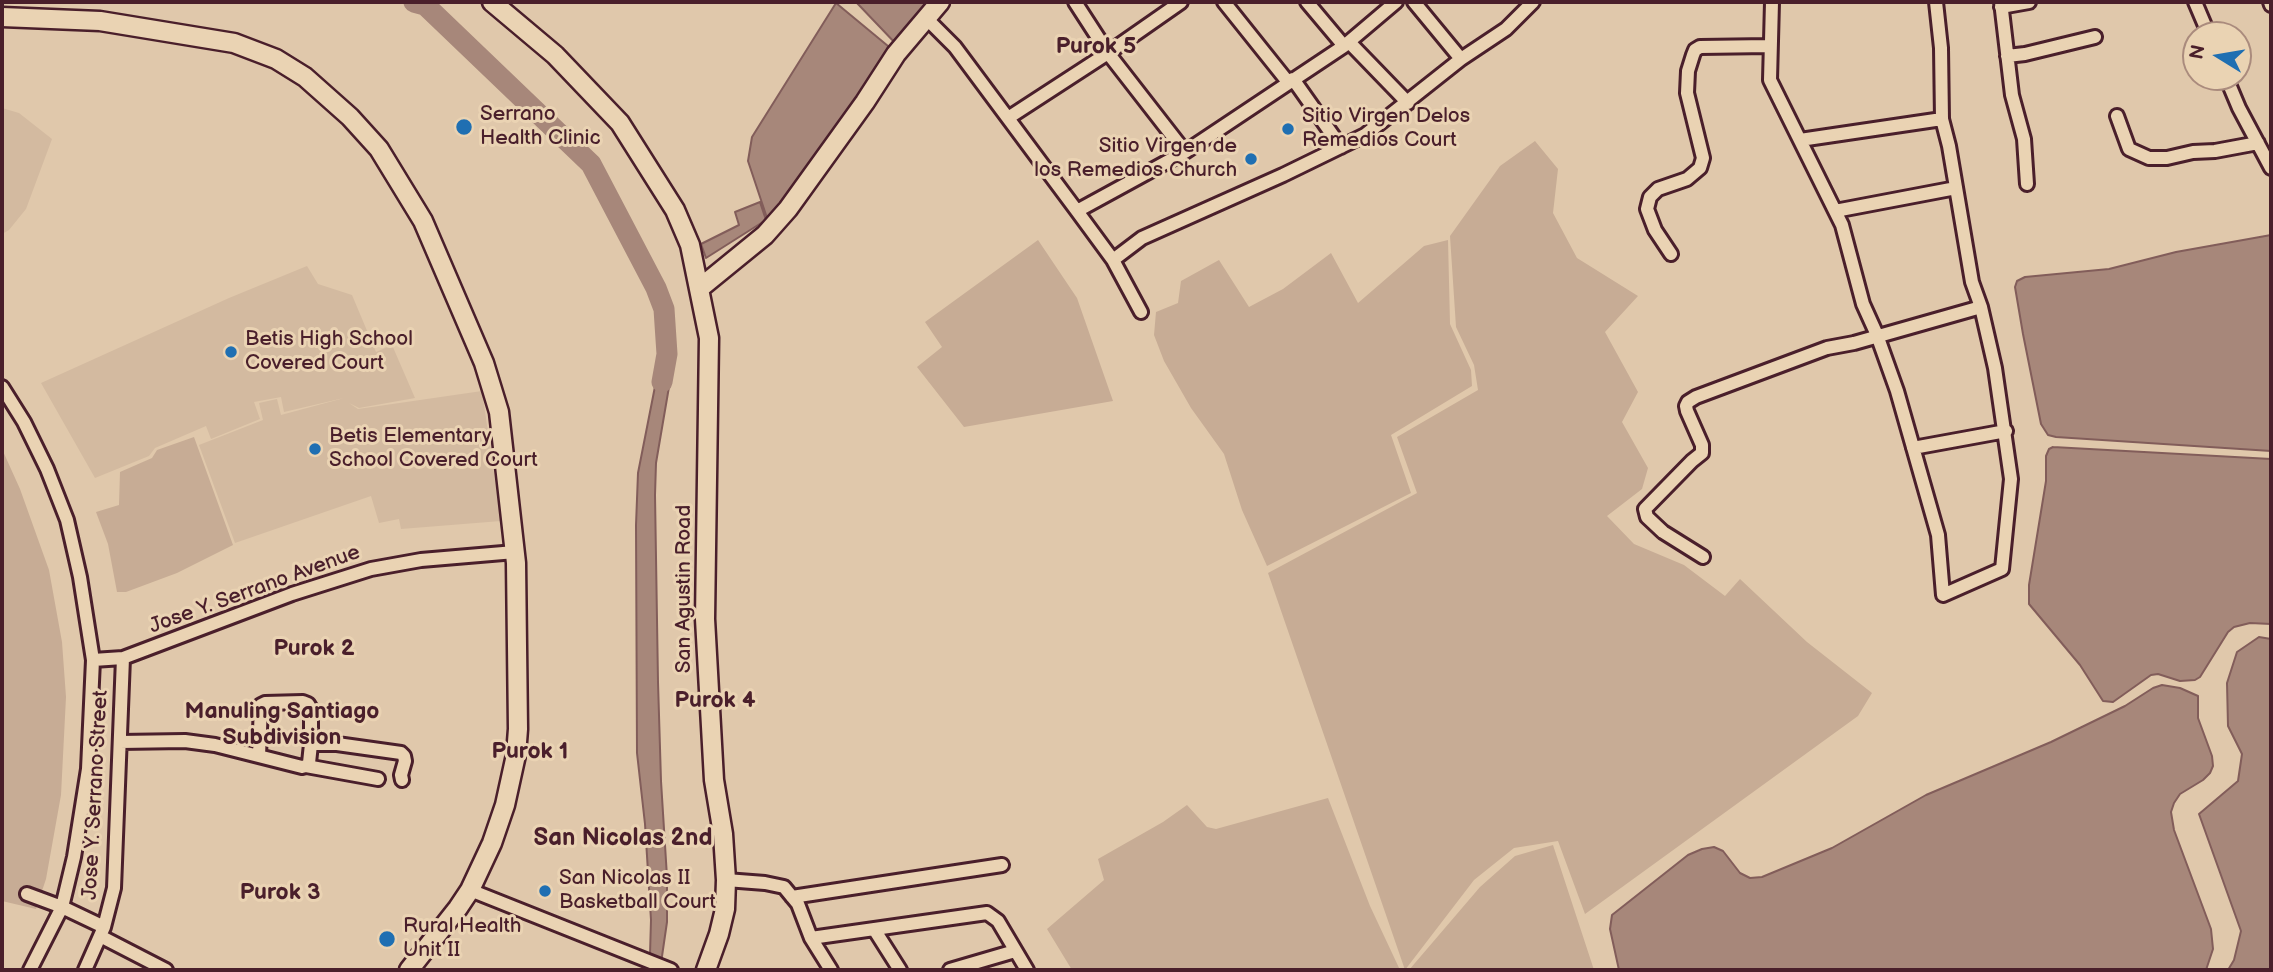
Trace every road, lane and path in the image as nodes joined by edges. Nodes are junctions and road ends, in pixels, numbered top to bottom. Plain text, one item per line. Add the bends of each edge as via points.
1 (492, 2) edge
2 (940, 2) edge
3 (1075, 2) edge
4 (1181, 2) edge
5 (1224, 2) edge
6 (1307, 2) edge
7 (1396, 2) edge
8 (1414, 2) edge
9 (1533, 2) edge
10 (1772, 2) edge
11 (1936, 2) edge
12 (2029, 2) edge
13 (2195, 2) edge
14 (2001, 4) edge
15 (2, 17) edge
16 (925, 17) junction
17 (2203, 21) edge
18 (2095, 37) dead end
19 (1346, 44) junction
20 (1769, 46) junction
21 (1108, 53) junction
22 (2007, 56) junction
23 (1461, 59) junction
24 (1290, 80) junction
25 (2232, 91) edge
26 (1408, 103) junction
27 (2117, 116) dead end
28 (1008, 118) junction
29 (1942, 118) junction
30 (1800, 141) junction
31 (2258, 143) junction
32 (1341, 146) junction
33 (1185, 152) junction
34 (2271, 167) edge
35 (2027, 184) dead end
36 (1956, 188) junction
37 (1077, 211) junction
38 (1835, 211) junction
39 (1671, 254) dead end
40 (1113, 260) junction
41 (699, 288) junction
42 (1981, 307) junction
43 (1141, 312) dead end
44 (1877, 335) junction
45 (2, 387) edge
46 (2006, 431) junction
47 (1913, 448) junction
48 (515, 552) junction
49 (1703, 557) dead end
50 (122, 658) junction
51 (93, 660) junction
52 (120, 742) junction
53 (311, 744) junction
54 (259, 756) junction
55 (306, 766) junction
56 (377, 779) dead end
57 (402, 780) dead end
58 (1002, 865) dead end
59 (726, 880) junction
60 (470, 890) junction
61 (27, 894) dead end
62 (792, 897) junction
63 (62, 907) junction
64 (874, 929) junction
65 (102, 932) junction
66 (811, 938) junction
67 (1015, 951) junction
68 (30, 970) edge
69 (85, 970) edge
70 (166, 970) edge
71 (409, 970) edge
72 (671, 970) edge
73 (706, 970) edge
74 (831, 970) edge
75 (900, 970) edge
76 (950, 970) edge
77 (1027, 970) edge

1 - 41 street, San Agustin Road via 555,55 620,123 675,210 690,245
2 - 16 street
3 - 21 street
4 - 21 street
5 - 24 street
6 - 19 street
7 - 19 street
8 - 23 street
9 - 23 street via 1506,29
10 - 20 street
11 - 29 street
12 - 14 street
13 - 17 street
14 - 22 street
15 - 48 street via 100,21 234,43 305,77 350,117 379,149 423,221 484,363 499,412
16 - 28 street via 955,47
16 - 41 street via 788,209 765,235
18 - 22 street
19 - 24 street
19 - 26 street
20 - 30 street via 1770,80
20 - 39 street via 1700,47 1692,55 1687,93 1703,158 1700,168 1687,178 1658,189 1647,209
21 - 28 street
21 - 33 street
22 - 35 street via 2024,139
23 - 26 street
24 - 32 street
24 - 33 street
25 - 31 street
26 - 32 street via 1365,135
27 - 31 street via 2129,149 2149,158
28 - 37 street
29 - 30 street
29 - 36 street
30 - 38 street
31 - 34 street
32 - 40 street via 1142,238
33 - 37 street
36 - 38 street
36 - 42 street via 1972,282
37 - 40 street
38 - 44 street
40 - 43 street
41 - 59 street, San Agustin Road via 709,338 706,644 714,780
42 - 44 street
42 - 46 street
44 - 47 street
44 - 49 street via 1827,348 1688,402 1702,453 1645,509 1663,532
45 - 51 street via 24,422 68,520
46 - 47 street
46 - 47 street via 2011,479 2002,569 1942,595 1938,535
48 - 50 street, Jose Y. Serrano Avenue via 371,569
48 - 60 street via 516,755 505,805
50 - 51 street, Jose Y. Serrano Avenue
50 - 52 street, Jose Y. Serrano Street
51 - 63 street via 86,793
52 - 54 street via 185,741
52 - 65 street, Jose Y. Serrano Street via 114,888
53 - 54 street via 308,704 265,703 260,710
53 - 55 street
53 - 57 street via 401,753 405,761
54 - 55 street
55 - 56 street
58 - 62 street
59 - 62 street via 784,887
59 - 73 street, San Agustin Road via 725,909
60 - 71 street
60 - 72 street
61 - 63 street
62 - 66 street
63 - 65 street
63 - 68 street
64 - 66 street
64 - 67 street via 987,914 998,921
64 - 75 street
65 - 69 street, Jose Y. Serrano Street
65 - 70 street
66 - 74 street
67 - 76 street
67 - 77 street

